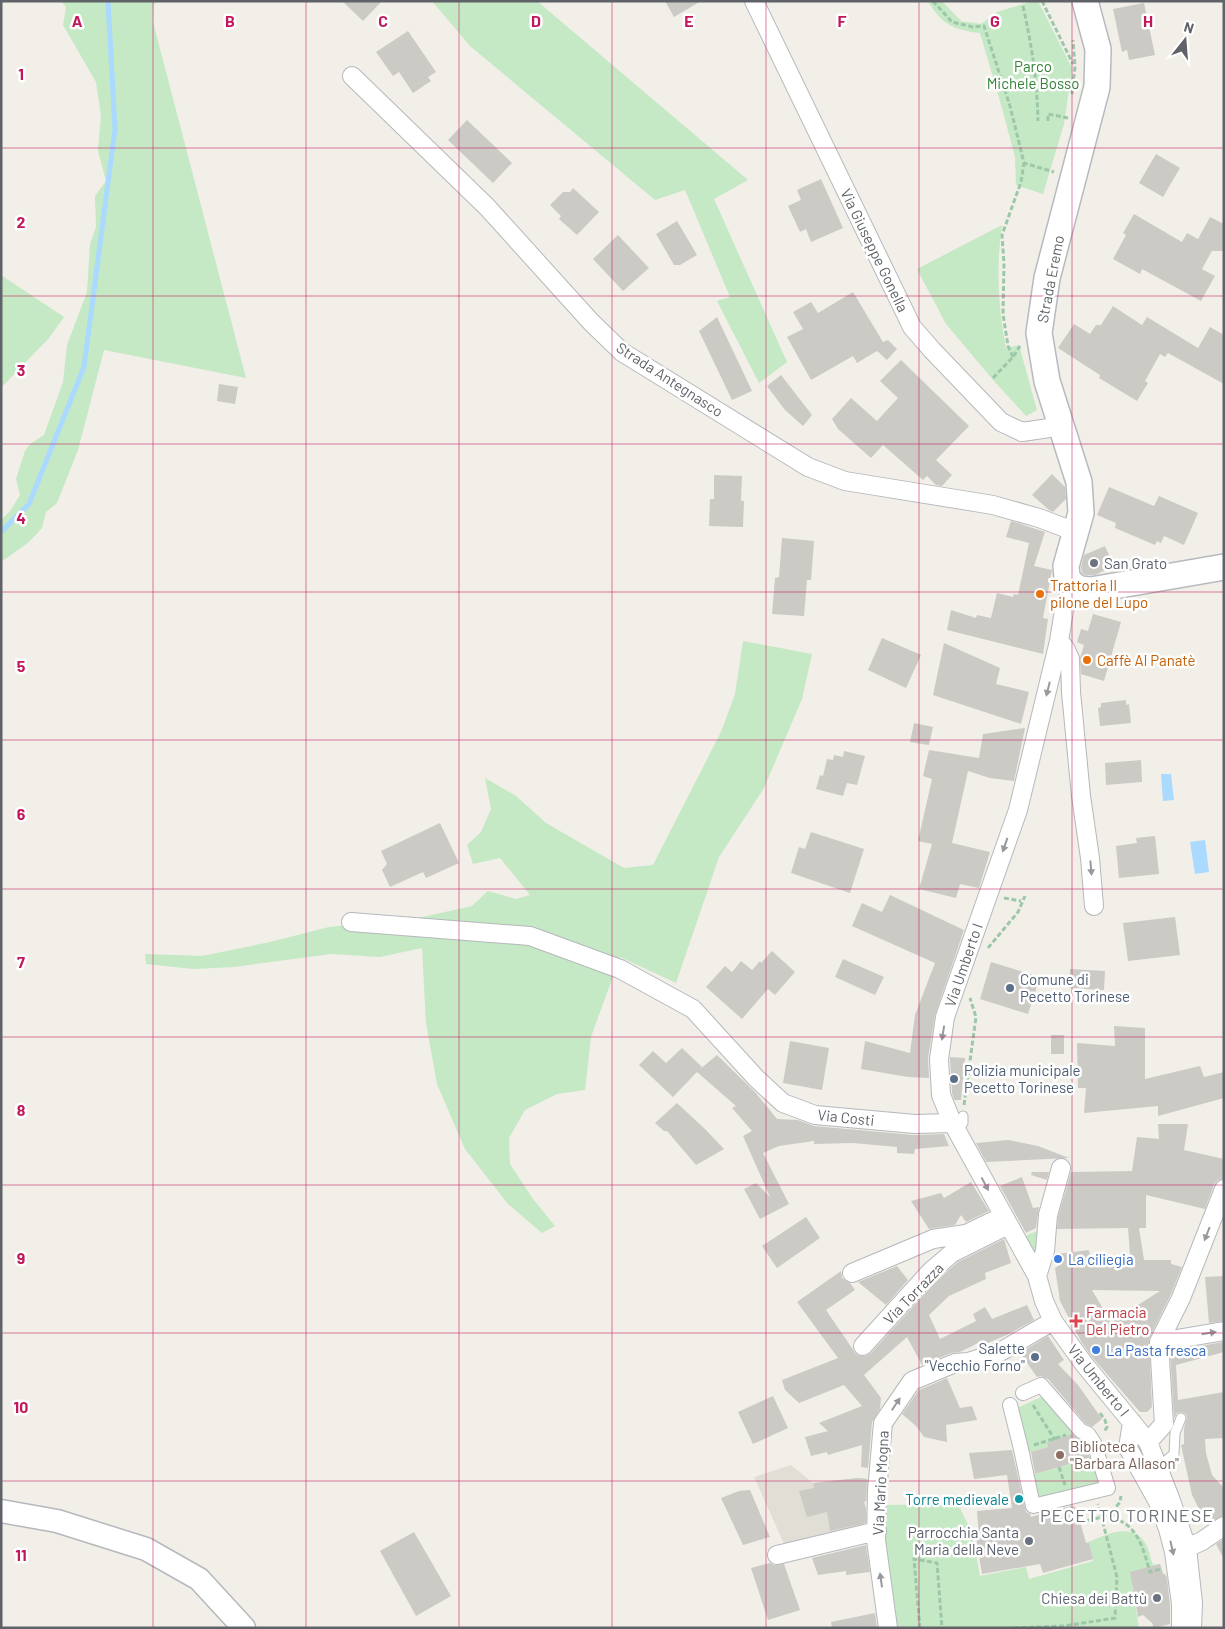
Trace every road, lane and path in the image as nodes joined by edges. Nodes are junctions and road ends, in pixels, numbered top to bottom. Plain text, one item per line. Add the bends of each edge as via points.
1 (754, 1) edge
2 (933, 1) edge
3 (1042, 1) edge
4 (1085, 1) edge
5 (1023, 6) dead end
6 (1075, 67) dead end
7 (352, 76) dead end
8 (1069, 118) dead end
9 (1038, 121) dead end
10 (1048, 121) dead end
11 (1024, 163) junction
12 (1054, 172) dead end
13 (1023, 342) dead end
14 (1012, 357) junction
15 (993, 378) dead end
16 (1059, 423) junction
17 (1076, 532) junction
18 (1224, 567) edge
19 (1072, 584) junction
20 (1059, 641) junction
21 (1025, 896) dead end
22 (1003, 898) dead end
23 (1022, 901) junction
24 (1094, 906) dead end
25 (351, 922) dead end
26 (983, 954) dead end
27 (973, 990) dead end
28 (957, 1123) junction
29 (1061, 1168) dead end
30 (1224, 1189) edge
31 (1006, 1221) junction
32 (852, 1273) dead end
33 (1037, 1276) junction
34 (1053, 1321) junction
35 (1224, 1331) edge
36 (1159, 1342) junction
37 (863, 1346) dead end
38 (1023, 1393) joint
39 (1010, 1405) dead end
40 (1181, 1418) dead end
41 (1132, 1422) junction
42 (1081, 1431) junction
43 (1055, 1440) junction
44 (1148, 1442) junction
45 (1021, 1449) junction
46 (1059, 1467) dead end
47 (1150, 1470) junction
48 (1095, 1492) junction
49 (1067, 1493) dead end
50 (1, 1511) edge
51 (1116, 1514) junction
52 (1102, 1517) junction
53 (1080, 1522) dead end
54 (1224, 1526) edge
55 (877, 1531) junction
56 (1187, 1548) junction
57 (777, 1555) dead end
58 (1162, 1569) dead end
59 (244, 1628) edge
60 (888, 1628) edge
61 (920, 1628) edge
62 (942, 1628) edge
63 (1014, 1628) edge
64 (1181, 1628) edge
65 (1192, 1628) edge

1 - 16 street, Via Giuseppe Gonella via 912,327 1000,422 1022,432
2 - 11 path via 952,22 973,28 984,26 1010,106
3 - 6 path
4 - 16 main road, Strada Eremo via 1098,49 1097,87 1047,278 1039,333 1047,381
5 - 9 path via 1032,45
7 - 17 street, Strada Antegnasco via 487,207 622,352 808,467 845,481 993,505
8 - 10 path via 1048,114
11 - 12 path
11 - 14 path via 1021,182 1002,235 1003,314
13 - 14 path
14 - 15 path
16 - 17 main road, Strada Eremo via 1079,482 1081,513
17 - 19 main road, Strada Eremo via 1066,566 1067,577
18 - 19 main road via 1091,590
19 - 20 street, Via Umberto I
20 -> 24 street via 1070,659
20 -> 28 street, Via Umberto I via 1018,810 945,1017 939,1059 940,1095
21 - 23 path
22 - 23 path
23 - 26 path via 1018,912
25 - 28 street, Via Costi via 530,936 620,969 693,1008 783,1103 815,1115 915,1124
27 - 28 path via 970,998 976,1017
28 -> 31 street, Via Umberto I
29 - 33 street
30 -> 36 street via 1181,1298
31 - 32 street, Via Torrazza via 997,1219 966,1234 933,1239
31 - 33 street, Via Umberto I
31 - 37 street, Via Torrazza via 1002,1228 952,1253 931,1271
33 - 34 street, Via Umberto I
34 - 41 street, Via Umberto I
55 -> 34 street, Via Mario Mogna via 883,1423 912,1381 955,1363 1000,1352
36 -> 35 street
36 - 44 street via 1164,1424
38 - 42 street via 1040,1385
38 - 43 path
39 - 45 street
40 - 47 lane via 1175,1432 1174,1454
41 - 44 street, Via Umberto I
41 - 47 street via 1128,1448
42 - 43 path
42 - 48 street via 1088,1434 1094,1443 1108,1488
43 - 45 path
44 - 47 street, Via Umberto I
45 - 48 street via 1033,1506
46 - 49 path
47 - 51 path via 1121,1481
47 - 56 street, Via Umberto I
47 -> 64 street via 1174,1552
48 - 52 path
50 - 59 street via 57,1521 146,1549 199,1579
51 - 52 path
51 - 58 path via 1118,1520 1134,1532 1150,1572
52 - 53 path
52 - 63 path via 1117,1577 1115,1618 1064,1626
54 - 56 street
55 - 57 street
60 -> 55 street, Via Mario Mogna
56 - 65 street, Via Umberto I via 1193,1603
61 - 62 path via 914,1560 937,1563

